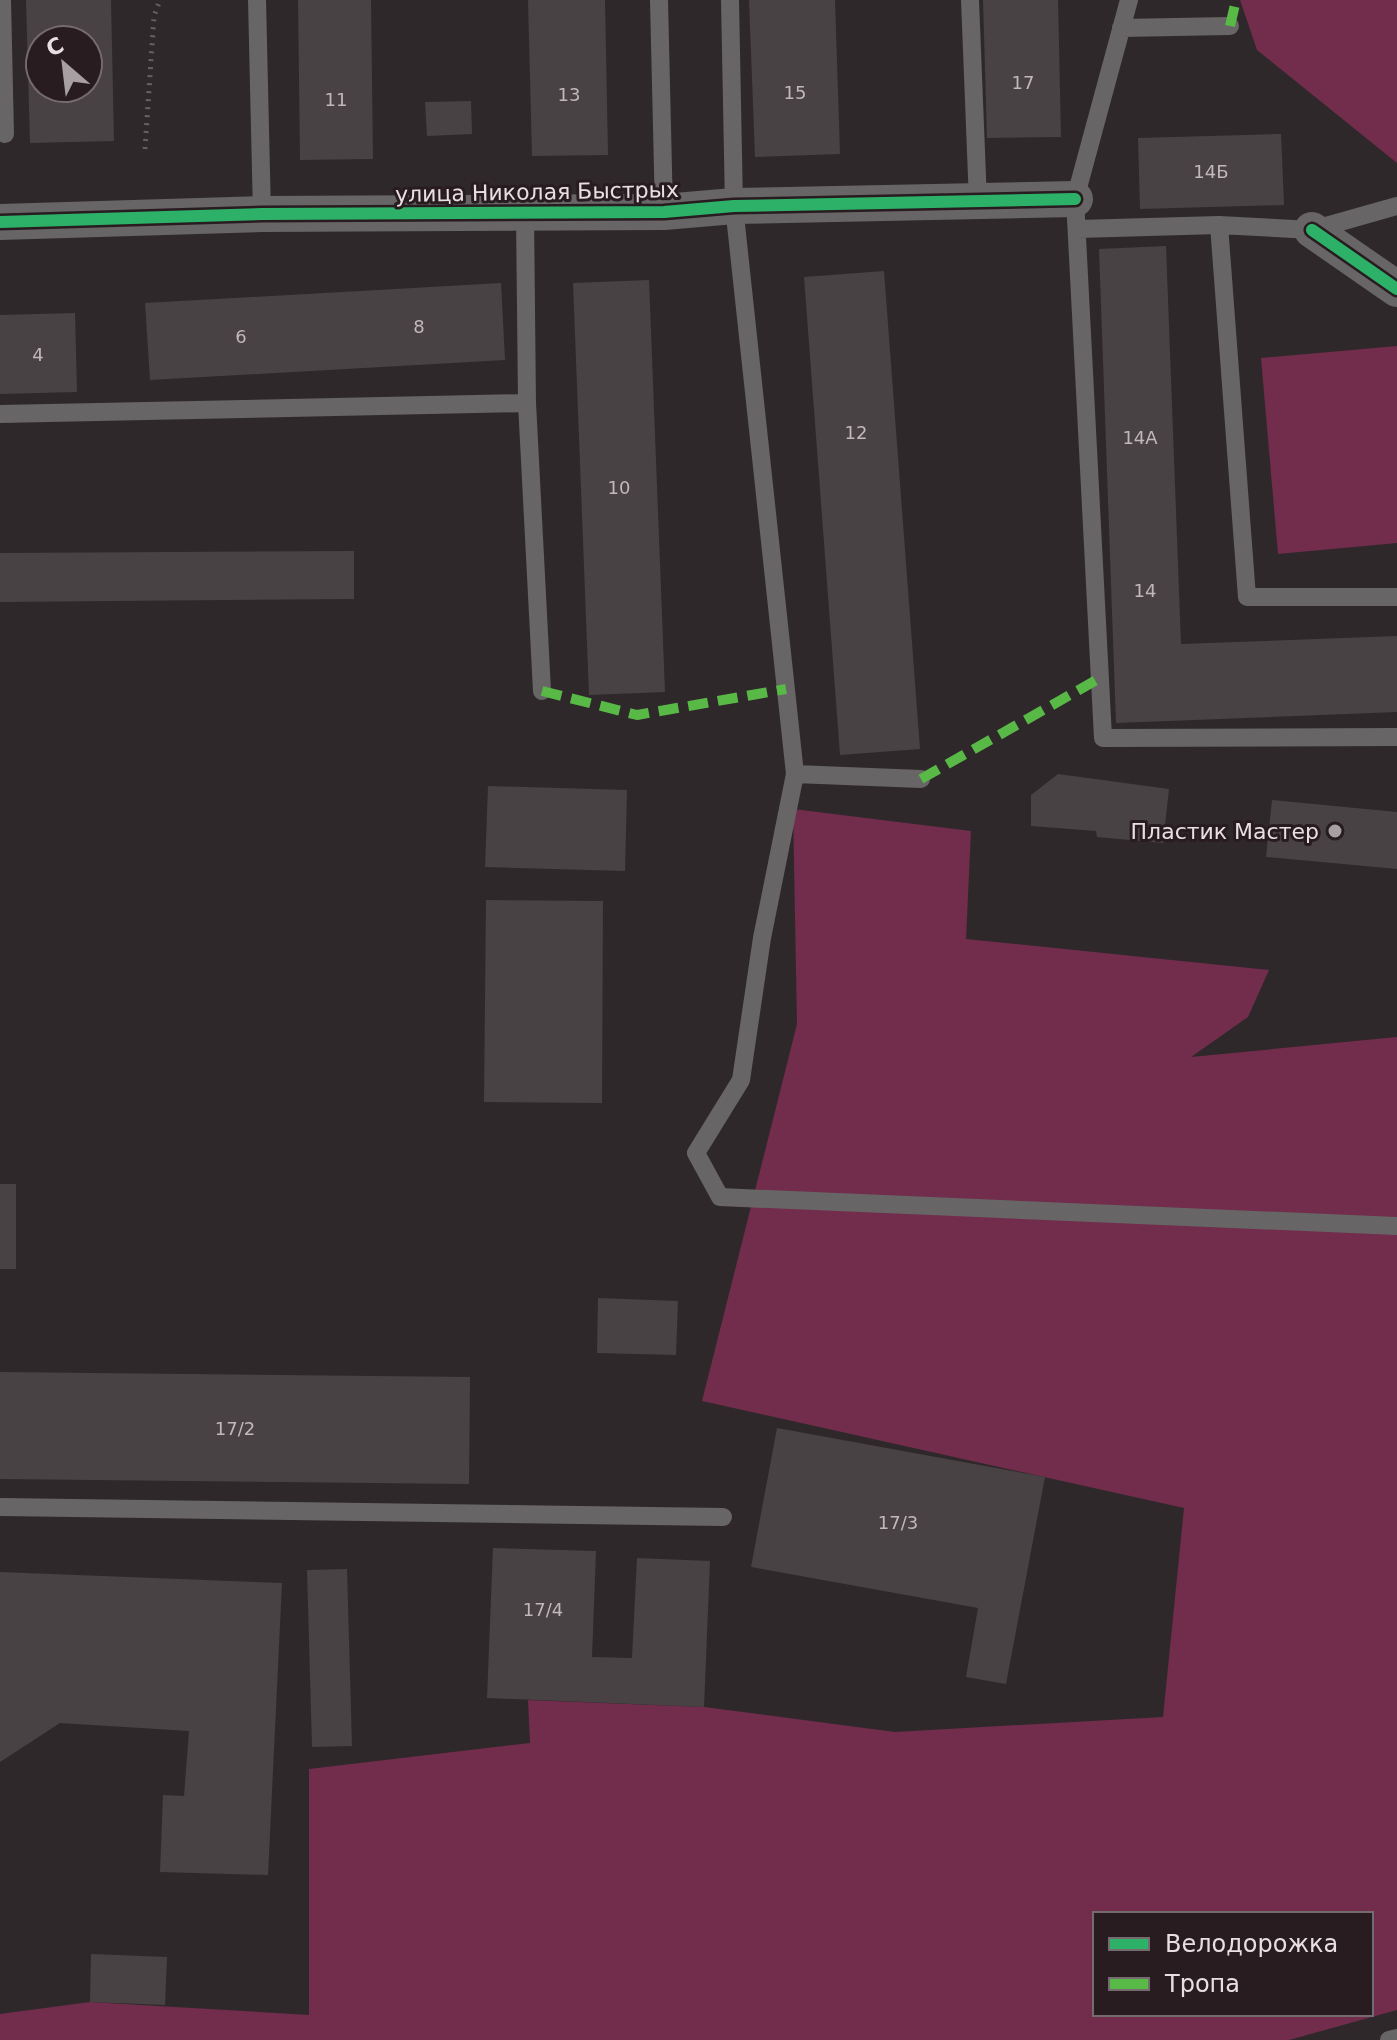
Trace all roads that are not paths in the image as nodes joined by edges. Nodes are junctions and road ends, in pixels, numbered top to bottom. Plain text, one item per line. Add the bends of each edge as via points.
1 (2, 0) edge
2 (257, 0) edge
3 (659, 0) edge
4 (730, 0) edge
5 (970, 0) edge
6 (1129, 0) edge
7 (1230, 26) dead end
8 (1121, 28) junction
9 (5, 134) dead end
10 (978, 202) junction
11 (734, 206) junction
12 (1397, 206) edge
13 (664, 212) junction
14 (262, 214) junction
15 (525, 214) junction
16 (1076, 214) junction
17 (0, 222) edge
18 (1219, 225) junction
19 (1312, 230) junction
20 (1397, 289) edge
21 (527, 403) junction
22 (0, 414) edge
23 (1397, 597) edge
24 (542, 691) dead end
25 (1397, 737) edge
26 (795, 774) junction
27 (921, 779) dead end
28 (1397, 1226) edge
29 (0, 1507) edge
30 (723, 1517) dead end
31 (1397, 2038) edge
32 (1389, 2040) edge

1 - 9 lane
2 - 14 lane
3 - 13 lane
4 - 11 lane
5 - 10 lane
6 - 8 lane
7 - 8 lane
8 - 16 lane
10 - 11 street, улица Николая Быстрых
10 - 16 street, улица Николая Быстрых
11 - 13 street, улица Николая Быстрых
11 - 26 lane
12 - 19 lane
13 - 15 street, улица Николая Быстрых
14 - 15 street, улица Николая Быстрых
14 - 17 street, улица Николая Быстрых
15 - 21 lane
16 - 18 lane
16 - 25 lane via 1103,738
18 - 19 lane
18 - 23 lane via 1247,597
19 - 20 street
21 - 22 lane
21 - 24 lane
26 - 27 lane
26 - 28 lane via 741,1080 696,1153 720,1197
29 - 30 lane
31 - 32 lane

